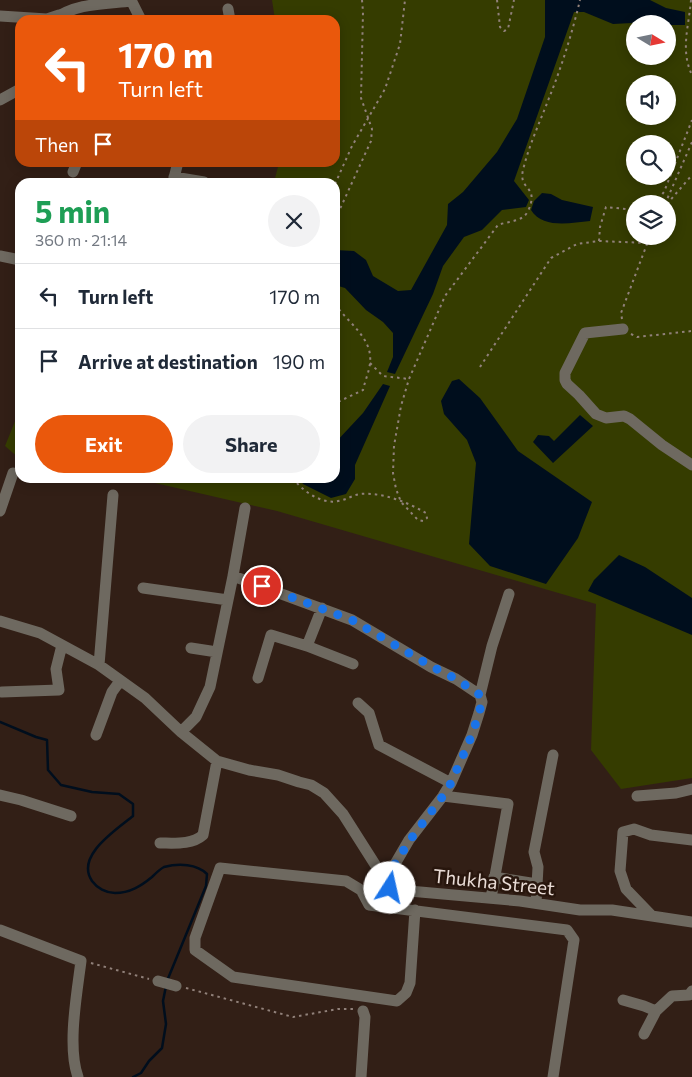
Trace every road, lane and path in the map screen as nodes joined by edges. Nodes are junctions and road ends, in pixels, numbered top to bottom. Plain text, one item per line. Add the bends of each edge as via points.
1 (362, 0) edge
2 (406, 0) edge
3 (497, 0) edge
4 (514, 0) edge
5 (580, 0) edge
6 (691, 0) edge
7 (131, 1) edge
8 (61, 15) edge
9 (138, 15) edge
10 (0, 16) edge
11 (15, 17) edge
12 (692, 75) edge
13 (15, 91) edge
14 (0, 100) edge
15 (368, 117) junction
16 (692, 120) edge
17 (692, 142) edge
18 (692, 174) edge
19 (338, 178) edge
20 (662, 195) edge
21 (670, 195) edge
22 (674, 195) edge
23 (340, 209) edge
24 (626, 209) edge
25 (598, 240) junction
26 (626, 242) edge
27 (646, 245) edge
28 (0, 256) edge
29 (15, 259) edge
30 (340, 311) edge
31 (623, 329) junction
32 (692, 332) edge
33 (370, 363) junction
34 (480, 367) dead end
35 (409, 379) junction
36 (340, 401) edge
37 (692, 465) edge
38 (13, 473) dead end
39 (296, 483) edge
40 (113, 495) dead end
41 (402, 502) junction
42 (245, 508) dead end
43 (0, 511) edge
44 (233, 576) junction
45 (143, 588) dead end
46 (510, 594) dead end
47 (228, 600) junction
48 (322, 608) junction
49 (0, 620) edge
50 (62, 645) junction
51 (307, 646) junction
52 (191, 648) dead end
53 (217, 652) junction
54 (353, 664) dead end
55 (98, 665) junction
56 (258, 678) dead end
57 (120, 681) junction
58 (2, 692) dead end
59 (480, 695) junction
60 (358, 703) dead end
61 (181, 732) junction
62 (96, 735) dead end
63 (553, 755) dead end
64 (217, 761) junction
65 (451, 783) junction
66 (692, 789) edge
67 (0, 795) edge
68 (443, 796) junction
69 (637, 796) dead end
70 (71, 816) dead end
71 (692, 840) edge
72 (160, 843) dead end
73 (494, 877) junction
74 (386, 882) junction
75 (537, 884) junction
76 (491, 898) junction
77 (536, 903) junction
78 (415, 910) junction
79 (652, 916) junction
80 (692, 922) edge
81 (0, 930) edge
82 (81, 961) junction
83 (158, 981) joint
84 (176, 986) joint
85 (692, 991) edge
86 (623, 1000) dead end
87 (363, 1011) joint
88 (656, 1011) junction
89 (644, 1034) dead end
90 (78, 1077) edge
91 (361, 1077) edge
92 (553, 1077) edge

1 - 15 path via 361,98
2 - 15 path via 400,44 385,88
3 - 4 path via 500,27 504,31 508,28
5 - 35 path via 522,172 524,184 532,193 528,212 520,220 498,226 446,296
6 - 12 path via 686,62
7 - 8 street via 73,8
7 - 9 street
10 - 11 street
13 - 14 street
15 - 19 path
15 - 23 path via 372,129 370,141
16 - 20 path
17 - 21 path
18 - 22 path
24 - 25 path via 606,207
25 - 26 path
25 - 34 path via 577,244 551,258
27 - 31 path via 621,313
28 - 29 street
30 - 33 path via 370,348
31 - 32 path via 637,337
31 - 37 street via 585,333 565,373 567,384 596,414 606,418 624,416 630,419 662,446
33 - 35 path via 384,376
33 - 36 path via 363,390
35 - 41 path via 394,446 393,473
38 - 43 street
39 - 41 path via 322,500 336,502 359,494 382,495
40 - 55 street
41 - 41 path via 418,520 427,518 426,513
42 - 44 street
44 - 47 street
44 - 48 street
45 - 47 street
46 - 59 street
47 - 53 street
48 - 51 street
48 - 59 street via 352,620
49 - 50 street via 40,633
50 - 55 street
50 - 58 street via 56,669 59,690
51 - 54 street
51 - 56 street via 271,635
52 - 53 street
53 - 61 street via 204,700 196,717
55 - 57 street
57 - 61 street via 145,698
57 - 62 street via 112,692
59 - 65 street via 482,702 472,735
60 - 65 street via 369,713 379,745
61 - 64 street
63 - 75 street via 534,852 538,867
64 - 72 street via 203,835 191,841
64 - 74 street via 311,785 324,793 343,814
65 - 68 street
66 - 69 street
67 - 70 street
68 - 73 street via 508,804
68 - 74 street via 410,840
71 - 79 street via 651,836 634,829 624,832 620,871 626,889
73 - 75 street
73 - 76 street
74 - 76 street, Thukha Street via 390,888 398,890
75 - 77 street
76 - 77 street, Thukha Street
77 - 79 street, Thukha Street
78 - 78 street via 369,905 361,890 346,881 220,868 195,938 195,950 233,977 397,1001 406,993 410,983
78 - 92 street via 567,930 574,940
79 - 80 street, Thukha Street
81 - 82 street
82 - 83 path
82 - 90 street via 74,1017 74,1061
83 - 84 street
84 - 87 path via 293,1017 358,1008
85 - 88 street via 688,995 672,996
86 - 88 street
87 - 91 street
88 - 89 street

